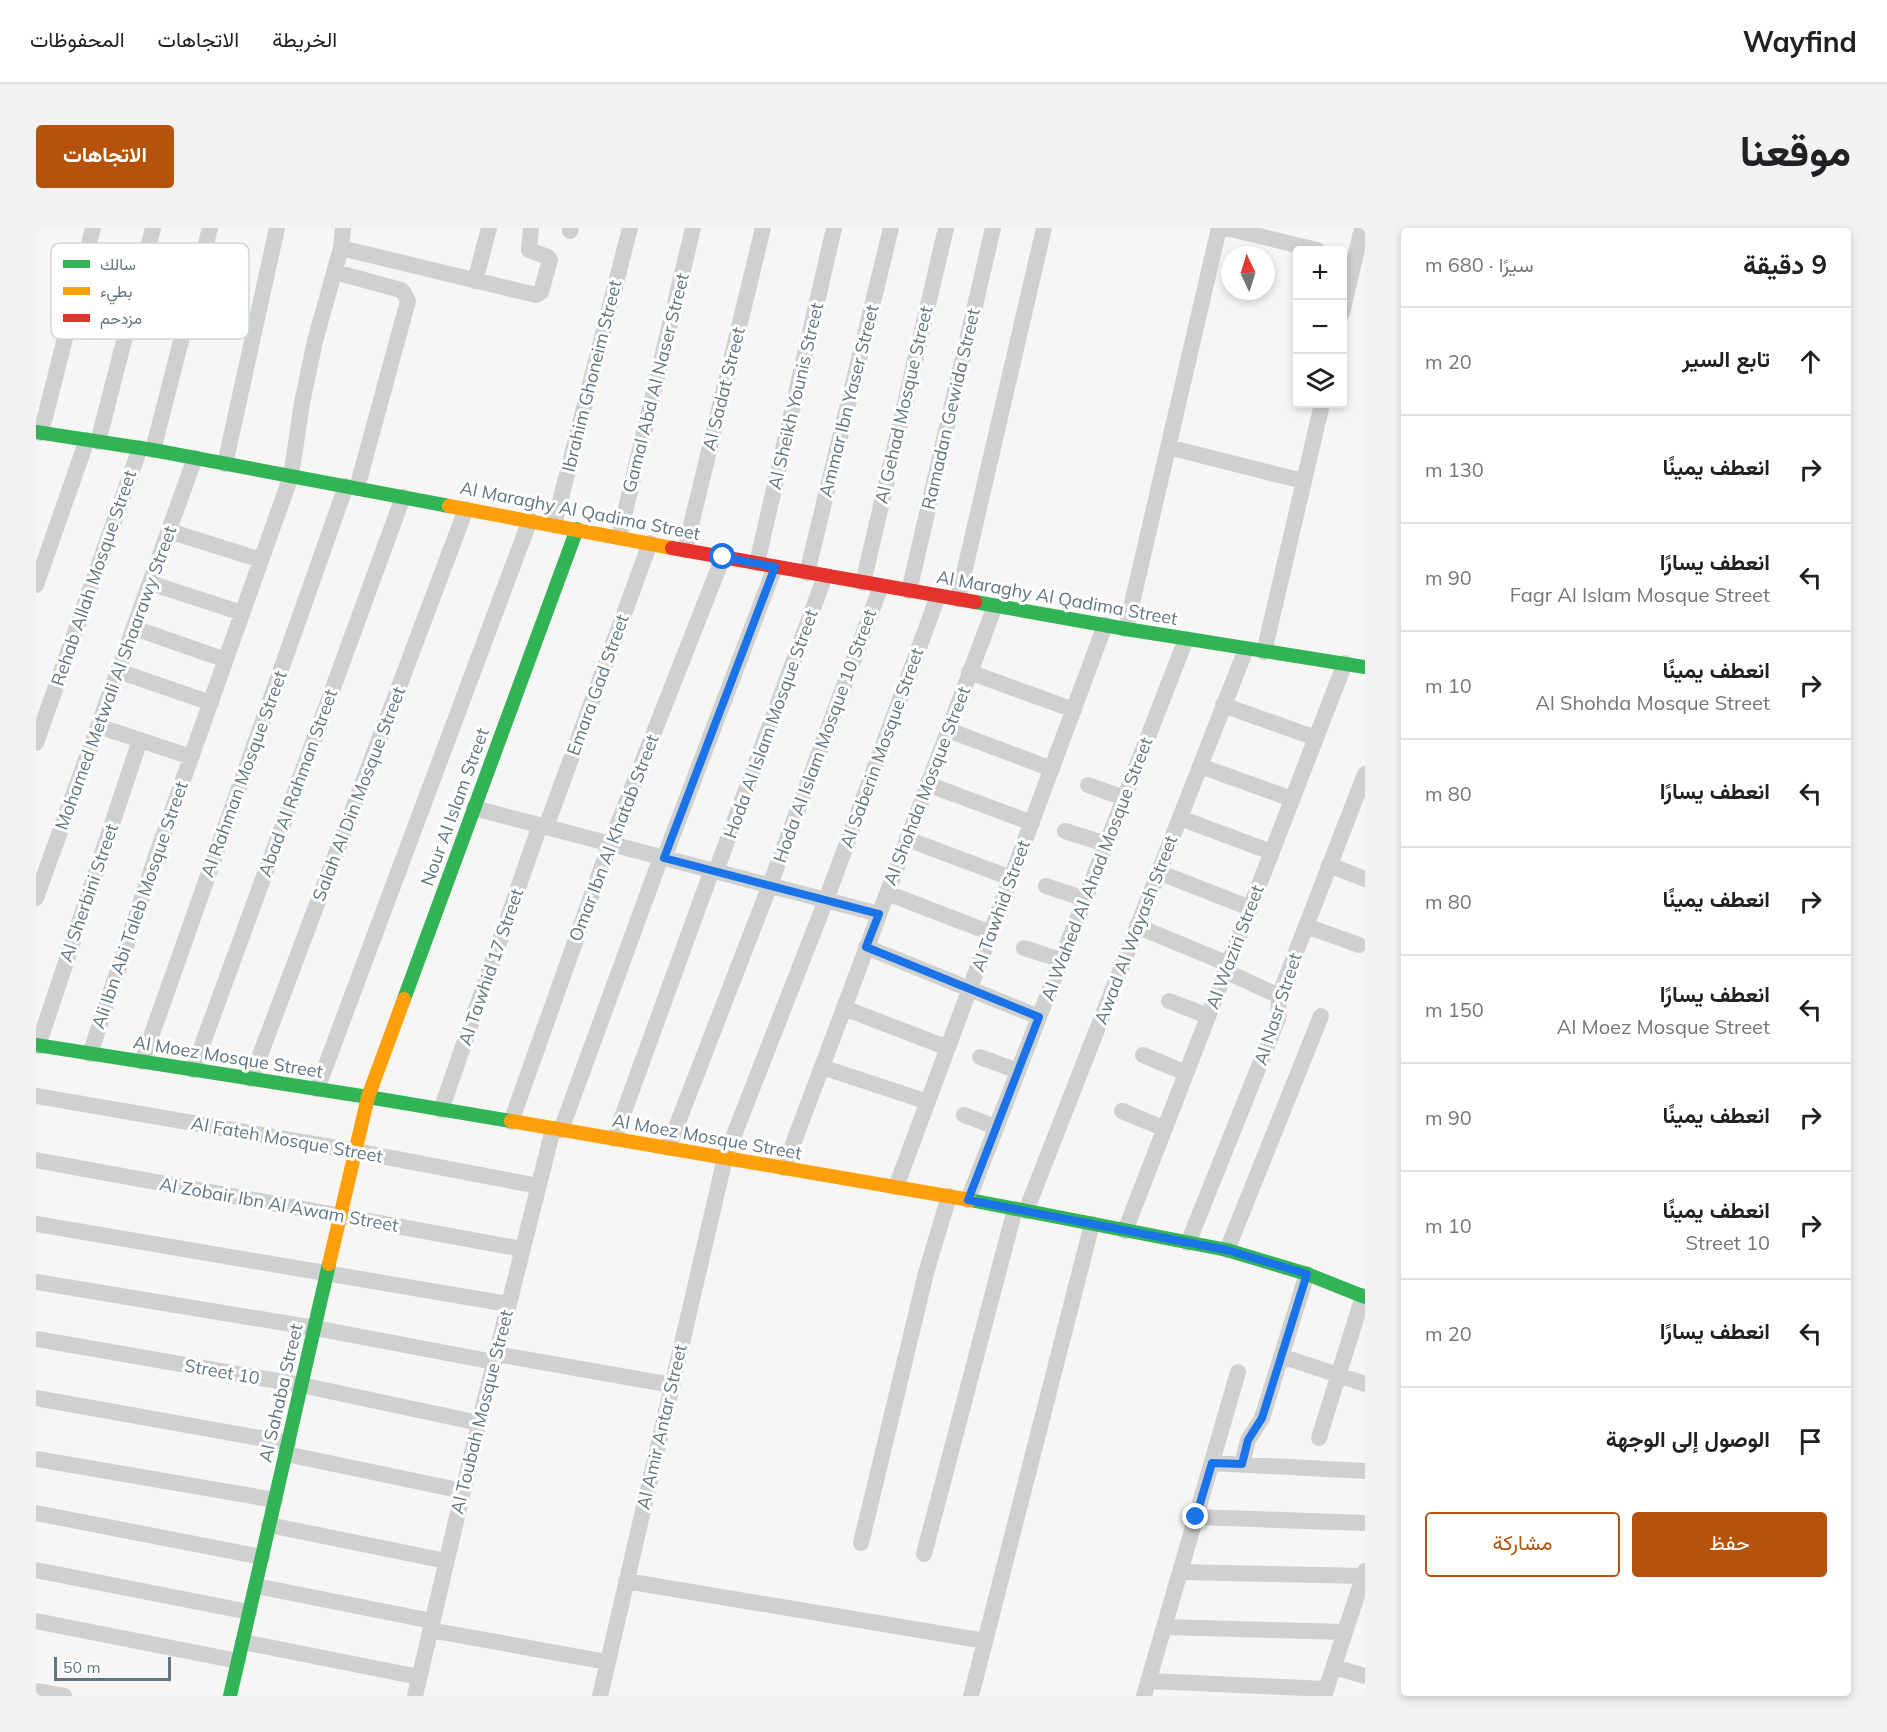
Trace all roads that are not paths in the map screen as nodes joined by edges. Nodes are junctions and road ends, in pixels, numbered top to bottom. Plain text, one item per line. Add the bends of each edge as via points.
1 (93, 228) edge
2 (153, 228) edge
3 (210, 228) edge
4 (277, 228) edge
5 (343, 228) edge
6 (489, 228) edge
7 (530, 228) edge
8 (630, 228) edge
9 (693, 228) edge
10 (763, 228) edge
11 (834, 228) edge
12 (891, 228) edge
13 (946, 228) edge
14 (993, 228) edge
15 (1044, 228) edge
16 (1219, 228) edge
17 (1226, 228) edge
18 (1362, 228) edge
19 (89, 243) edge
20 (149, 243) edge
21 (206, 243) edge
22 (1300, 246) edge
23 (341, 248) junction
24 (1349, 258) edge
25 (334, 272) junction
26 (476, 280) junction
27 (1344, 300) edge
28 (64, 339) edge
29 (121, 339) edge
30 (178, 339) edge
31 (1321, 408) edge
32 (39, 432) edge
33 (92, 441) junction
34 (1168, 447) junction
35 (147, 449) junction
36 (195, 458) junction
37 (225, 464) junction
38 (291, 476) junction
39 (1304, 481) junction
40 (352, 487) junction
41 (403, 497) junction
42 (466, 508) junction
43 (530, 520) junction
44 (554, 525) junction
45 (577, 529) junction
46 (169, 531) junction
47 (619, 537) junction
48 (650, 543) junction
49 (686, 549) junction
50 (723, 557) junction
51 (261, 561) junction
52 (757, 563) junction
53 (775, 567) junction
54 (807, 573) junction
55 (825, 576) junction
56 (863, 582) junction
57 (150, 583) junction
58 (36, 585) edge
59 (881, 586) junction
60 (909, 591) junction
61 (938, 596) junction
62 (958, 600) junction
63 (994, 606) junction
64 (242, 614) junction
65 (1105, 625) junction
66 (134, 628) junction
67 (1126, 629) junction
68 (1186, 639) junction
69 (1246, 649) junction
70 (1264, 652) junction
71 (226, 660) junction
72 (1345, 663) junction
73 (1365, 667) edge
74 (118, 671) junction
75 (969, 672) junction
76 (210, 703) junction
77 (1223, 705) junction
78 (1074, 710) junction
79 (98, 726) junction
80 (948, 730) junction
81 (1316, 738) junction
82 (140, 740) junction
83 (36, 743) edge
84 (191, 757) junction
85 (1200, 766) junction
86 (1052, 769) junction
87 (1365, 774) edge
88 (927, 784) junction
89 (1088, 784) dead end
90 (1124, 798) junction
91 (1292, 799) junction
92 (474, 808) junction
93 (1359, 808) edge
94 (1180, 818) junction
95 (1032, 823) junction
96 (543, 826) junction
97 (1065, 831) dead end
98 (907, 839) junction
99 (610, 844) junction
100 (1106, 844) junction
101 (1271, 852) junction
102 (663, 857) junction
103 (1329, 866) junction
104 (714, 871) junction
105 (1158, 872) junction
106 (1011, 878) junction
107 (1365, 879) edge
108 (770, 885) junction
109 (1046, 886) dead end
110 (886, 893) junction
111 (36, 898) edge
112 (1085, 899) junction
113 (826, 900) junction
114 (1250, 908) junction
115 (879, 914) junction
116 (1137, 926) junction
117 (1306, 926) junction
118 (991, 933) junction
119 (1359, 945) dead end
120 (866, 947) junction
121 (1024, 948) dead end
122 (1061, 960) junction
123 (1227, 968) junction
124 (970, 989) junction
125 (1279, 996) junction
126 (1169, 1001) dead end
127 (844, 1008) junction
128 (1208, 1016) junction
129 (1321, 1016) dead end
130 (1039, 1017) junction
131 (37, 1046) edge
132 (948, 1048) junction
133 (90, 1054) junction
134 (1143, 1055) dead end
135 (980, 1057) dead end
136 (142, 1062) junction
137 (822, 1067) junction
138 (193, 1070) junction
139 (1018, 1071) junction
140 (1186, 1073) junction
141 (251, 1079) junction
142 (317, 1089) junction
143 (36, 1096) edge
144 (368, 1097) junction
145 (927, 1102) junction
146 (441, 1110) junction
147 (1122, 1111) dead end
148 (964, 1115) dead end
149 (511, 1122) junction
150 (996, 1127) junction
151 (1165, 1128) junction
152 (557, 1130) junction
153 (614, 1139) junction
154 (668, 1148) junction
155 (355, 1151) junction
156 (725, 1158) junction
157 (36, 1160) edge
158 (784, 1168) junction
159 (538, 1186) junction
160 (896, 1187) junction
161 (949, 1196) junction
162 (968, 1200) junction
163 (1021, 1210) junction
164 (340, 1216) junction
165 (36, 1224) edge
166 (1092, 1224) junction
167 (1125, 1231) junction
168 (1188, 1243) junction
169 (522, 1249) junction
170 (1227, 1250) junction
171 (327, 1272) junction
172 (1307, 1274) junction
173 (36, 1282) edge
174 (1364, 1296) edge
175 (508, 1304) junction
176 (315, 1328) junction
177 (36, 1339) edge
178 (1281, 1356) junction
179 (495, 1358) junction
180 (1238, 1372) dead end
181 (1337, 1375) junction
182 (1365, 1384) edge
183 (301, 1385) junction
184 (672, 1385) junction
185 (36, 1398) edge
186 (479, 1422) junction
187 (1319, 1438) dead end
188 (287, 1449) junction
189 (36, 1459) edge
190 (1212, 1463) junction
191 (1242, 1464) junction
192 (1365, 1471) edge
193 (463, 1491) junction
194 (275, 1500) junction
195 (36, 1513) edge
196 (1196, 1517) junction
197 (1365, 1523) edge
198 (269, 1525) junction
199 (861, 1543) dead end
200 (924, 1554) dead end
201 (262, 1557) junction
202 (446, 1561) junction
203 (36, 1570) edge
204 (1180, 1572) junction
205 (1364, 1574) edge
206 (626, 1581) junction
207 (255, 1586) junction
208 (249, 1612) junction
209 (36, 1621) edge
210 (431, 1625) junction
211 (1164, 1627) junction
212 (1345, 1632) junction
213 (985, 1641) junction
214 (243, 1642) junction
215 (238, 1661) junction
216 (607, 1662) junction
217 (1334, 1667) junction
218 (1365, 1676) edge
219 (418, 1677) junction
220 (1146, 1688) edge
221 (36, 1690) edge
222 (1326, 1693) edge
223 (64, 1696) edge
224 (230, 1696) edge
225 (415, 1696) edge
226 (600, 1696) edge
227 (971, 1696) edge

1 - 19 street
2 - 20 street
3 - 21 street, Rehab Allah Mosque Street
4 - 37 street
5 - 23 street, Ali Ibn Abi Taleb Mosque Street
6 - 26 street
7 - 26 street via 529,250 550,260 538,295
8 - 44 street, Ibrahim Ghoneim Street
9 - 47 street, Gamal Abd Al Naser Street
10 - 49 street, Al Sadat Street
11 - 52 street, Al Sheikh Younis Street
12 - 54 street, Ammar Ibn Yaser Street
13 - 56 street, Al Gehad Mosque Street
14 - 60 street, Ramadan Gewida Street
15 - 62 street
16 - 34 street
17 - 22 street
18 - 24 street
23 - 25 street, Ali Ibn Abi Taleb Mosque Street
23 - 26 street
24 - 27 street
25 - 38 street, Ali Ibn Abi Taleb Mosque Street via 315,341
25 - 40 street, Al Rahman Mosque Street via 400,290 408,301
28 - 32 street
29 - 33 street
30 - 35 street, Rehab Allah Mosque Street
31 - 39 street
32 - 33 street, Al Maraghy Al Qadima Street
33 - 35 street, Al Maraghy Al Qadima Street
33 - 58 street
34 - 39 street
34 - 67 street
35 - 36 street, Al Maraghy Al Qadima Street
35 - 83 street, Rehab Allah Mosque Street
36 - 37 street, Al Maraghy Al Qadima Street
36 - 46 street, Mohamed Metwali Al Shaarawy Street
37 - 38 street, Al Maraghy Al Qadima Street
38 - 40 street, Al Maraghy Al Qadima Street
38 - 51 street, Ali Ibn Abi Taleb Mosque Street
39 - 70 street
40 - 41 street, Al Maraghy Al Qadima Street
40 - 136 street, Al Rahman Mosque Street
41 - 42 street, Al Maraghy Al Qadima Street
41 - 138 street, Abad Al Rahman Street
42 - 43 street, Al Maraghy Al Qadima Street
42 - 141 street, Salah Al Din Mosque Street
43 - 44 street, Al Maraghy Al Qadima Street
43 - 142 street
44 - 45 street, Al Maraghy Al Qadima Street
45 - 47 street, Al Maraghy Al Qadima Street
45 - 92 street, Nour Al Islam Street
46 - 51 street
46 - 57 street, Mohamed Metwali Al Shaarawy Street
47 - 48 street, Al Maraghy Al Qadima Street
48 - 49 street, Al Maraghy Al Qadima Street
48 - 96 street, Emara Gad Street
49 - 50 street, Al Maraghy Al Qadima Street
50 - 52 street, Al Maraghy Al Qadima Street
50 - 99 street, Omar Ibn Al Khatab Street
51 - 64 street, Ali Ibn Abi Taleb Mosque Street
52 - 53 street, Al Maraghy Al Qadima Street
53 - 54 street, Al Maraghy Al Qadima Street
53 - 102 street, Al Toubah Mosque Street
54 - 55 street, Al Maraghy Al Qadima Street
55 - 56 street, Al Maraghy Al Qadima Street
55 - 104 street, Hoda Al Islam Mosque Street
56 - 59 street, Al Maraghy Al Qadima Street
57 - 64 street
57 - 66 street, Mohamed Metwali Al Shaarawy Street
59 - 60 street, Al Maraghy Al Qadima Street
59 - 108 street, Hoda Al Islam Mosque 10 Street
60 - 61 street, Al Maraghy Al Qadima Street
61 - 62 street, Al Maraghy Al Qadima Street
61 - 113 street, Al Saberin Mosque Street
62 - 63 street, Al Maraghy Al Qadima Street
63 - 65 street, Al Maraghy Al Qadima Street
63 - 75 street, Al Shohda Mosque Street
64 - 71 street, Ali Ibn Abi Taleb Mosque Street
65 - 67 street, Al Maraghy Al Qadima Street
65 - 78 street, Al Tawhid Street
66 - 71 street
66 - 74 street, Mohamed Metwali Al Shaarawy Street
67 - 68 street, Al Maraghy Al Qadima Street
68 - 69 street, Al Maraghy Al Qadima Street
68 - 90 street, Al Wahed Al Ahad Mosque Street
69 - 70 street, Al Maraghy Al Qadima Street
69 - 77 street, Awad Al Wayash Street
70 - 72 street, Al Maraghy Al Qadima Street
71 - 76 street, Ali Ibn Abi Taleb Mosque Street
72 - 73 street, Al Maraghy Al Qadima Street
72 - 81 street, Al Waziri Street
74 - 76 street
74 - 79 street, Mohamed Metwali Al Shaarawy Street
75 - 78 street
75 - 80 street, Al Shohda Mosque Street
76 - 84 street, Ali Ibn Abi Taleb Mosque Street
77 - 81 street
77 - 85 street, Awad Al Wayash Street
78 - 86 street, Al Tawhid Street
79 - 82 street
79 - 111 street, Mohamed Metwali Al Shaarawy Street
80 - 86 street
80 - 88 street, Al Shohda Mosque Street
81 - 91 street, Al Waziri Street
82 - 84 street
82 - 131 street, Al Sherbini Street
84 - 133 street, Ali Ibn Abi Taleb Mosque Street
85 - 91 street
85 - 94 street, Awad Al Wayash Street
86 - 95 street, Al Tawhid Street
87 - 93 street, Al Nasr Street
88 - 95 street
88 - 98 street, Al Shohda Mosque Street
89 - 90 street
90 - 100 street, Al Wahed Al Ahad Mosque Street
91 - 101 street, Al Waziri Street
92 - 96 street
92 - 144 street, Nour Al Islam Street
93 - 103 street, Al Nasr Street
94 - 101 street
94 - 105 street, Awad Al Wayash Street
95 - 106 street, Al Tawhid Street
96 - 99 street
96 - 146 street, Al Tawhid 17 Street
97 - 100 street
98 - 106 street
98 - 110 street, Al Shohda Mosque Street
99 - 102 street
99 - 149 street, Omar Ibn Al Khatab Street
100 - 112 street, Al Wahed Al Ahad Mosque Street
101 - 114 street, Al Waziri Street
102 - 104 street
102 - 152 street, Al Toubah Mosque Street
103 - 107 street
103 - 117 street, Al Nasr Street
104 - 108 street
104 - 153 street, Hoda Al Islam Mosque Street
105 - 114 street
105 - 116 street, Awad Al Wayash Street
106 - 118 street, Al Tawhid Street
108 - 113 street
108 - 154 street, Hoda Al Islam Mosque 10 Street
109 - 112 street
110 - 115 street, Al Shohda Mosque Street
110 - 118 street
112 - 122 street, Al Wahed Al Ahad Mosque Street
113 - 115 street
113 - 156 street, Al Saberin Mosque Street
114 - 123 street, Al Waziri Street
115 - 120 street, Al Shohda Mosque Street
116 - 123 street
116 - 163 street, Awad Al Wayash Street
117 - 119 street
117 - 125 street, Al Nasr Street
118 - 124 street, Al Tawhid Street
120 - 124 street
120 - 127 street, Al Shohda Mosque Street
121 - 122 street
122 - 130 street, Al Wahed Al Ahad Mosque Street
123 - 125 street
123 - 128 street, Al Waziri Street
124 - 130 street
124 - 132 street, Al Tawhid Street
125 - 168 street, Al Nasr Street via 1278,1019
126 - 128 street
127 - 132 street
127 - 137 street, Al Shohda Mosque Street
128 - 140 street, Al Waziri Street
129 - 170 street
130 - 139 street, Al Wahed Al Ahad Mosque Street
131 - 133 street, Al Moez Mosque Street
132 - 145 street, Al Tawhid Street
133 - 136 street, Al Moez Mosque Street
134 - 140 street
135 - 139 street
136 - 138 street, Al Moez Mosque Street
137 - 145 street
137 - 158 street, Al Shohda Mosque Street
138 - 141 street, Al Moez Mosque Street
139 - 150 street, Al Wahed Al Ahad Mosque Street
140 - 151 street, Al Waziri Street
141 - 142 street, Al Moez Mosque Street
142 - 144 street, Al Moez Mosque Street
143 - 155 street, Al Fateh Mosque Street
144 - 146 street, Al Moez Mosque Street
144 - 155 street, Al Sahaba Street
145 - 160 street, Al Tawhid Street
146 - 149 street, Al Moez Mosque Street
147 - 151 street
148 - 150 street
149 - 152 street, Al Moez Mosque Street
150 - 162 street, Al Wahed Al Ahad Mosque Street
151 - 167 street, Al Waziri Street
152 - 153 street, Al Moez Mosque Street
152 - 159 street, Al Toubah Mosque Street
153 - 154 street, Al Moez Mosque Street
154 - 156 street, Al Moez Mosque Street
155 - 159 street, Al Fateh Mosque Street
155 - 164 street, Al Sahaba Street
156 - 158 street, Al Moez Mosque Street
156 - 184 street, Al Amir Antar Street
157 - 164 street, Al Zobair Ibn Al Awam Street
158 - 160 street, Al Moez Mosque Street
159 - 169 street, Al Toubah Mosque Street
160 - 161 street, Al Moez Mosque Street
161 - 162 street, Al Moez Mosque Street
161 - 199 street via 926,1273
162 - 163 street, Al Moez Mosque Street
163 - 166 street, Al Moez Mosque Street
163 - 200 street, Awad Al Wayash Street
164 - 169 street, Al Zobair Ibn Al Awam Street
164 - 171 street, Al Sahaba Street
165 - 171 street
166 - 167 street, Al Moez Mosque Street
166 - 213 street
167 - 168 street, Al Moez Mosque Street
168 - 170 street, Al Moez Mosque Street
169 - 175 street, Al Toubah Mosque Street
170 - 172 street, Al Moez Mosque Street
171 - 175 street
171 - 176 street, Al Sahaba Street
172 - 174 street, Al Moez Mosque Street
172 - 178 street
173 - 176 street
174 - 181 street
175 - 179 street, Al Toubah Mosque Street
176 - 179 street
176 - 183 street, Al Sahaba Street
177 - 183 street, Street 10
178 - 181 street
178 - 191 street via 1262,1418 1248,1440
179 - 184 street
179 - 186 street, Al Toubah Mosque Street
180 - 190 street
181 - 182 street
181 - 187 street
183 - 186 street, Street 10
183 - 188 street, Al Sahaba Street
184 - 206 street, Al Amir Antar Street
185 - 188 street
186 - 193 street, Al Toubah Mosque Street
188 - 193 street
188 - 194 street, Al Sahaba Street
189 - 194 street
190 - 191 street
190 - 196 street
191 - 192 street
193 - 202 street, Al Toubah Mosque Street
194 - 198 street, Al Sahaba Street
195 - 201 street
196 - 197 street
196 - 204 street
198 - 201 street, Al Sahaba Street
198 - 202 street
201 - 207 street, Al Sahaba Street
202 - 210 street, Al Toubah Mosque Street
203 - 208 street
204 - 205 street
204 - 211 street
205 - 212 street
206 - 213 street
206 - 216 street, Al Amir Antar Street
207 - 208 street, Al Sahaba Street
207 - 210 street
208 - 214 street, Al Sahaba Street
209 - 215 street
210 - 216 street
210 - 219 street, Al Toubah Mosque Street
211 - 212 street
211 - 220 street
212 - 217 street
213 - 227 street
214 - 215 street, Al Sahaba Street
214 - 219 street
215 - 224 street, Al Sahaba Street
216 - 226 street, Al Amir Antar Street
217 - 218 street
217 - 222 street
219 - 225 street, Al Toubah Mosque Street
220 - 222 street
221 - 223 street

